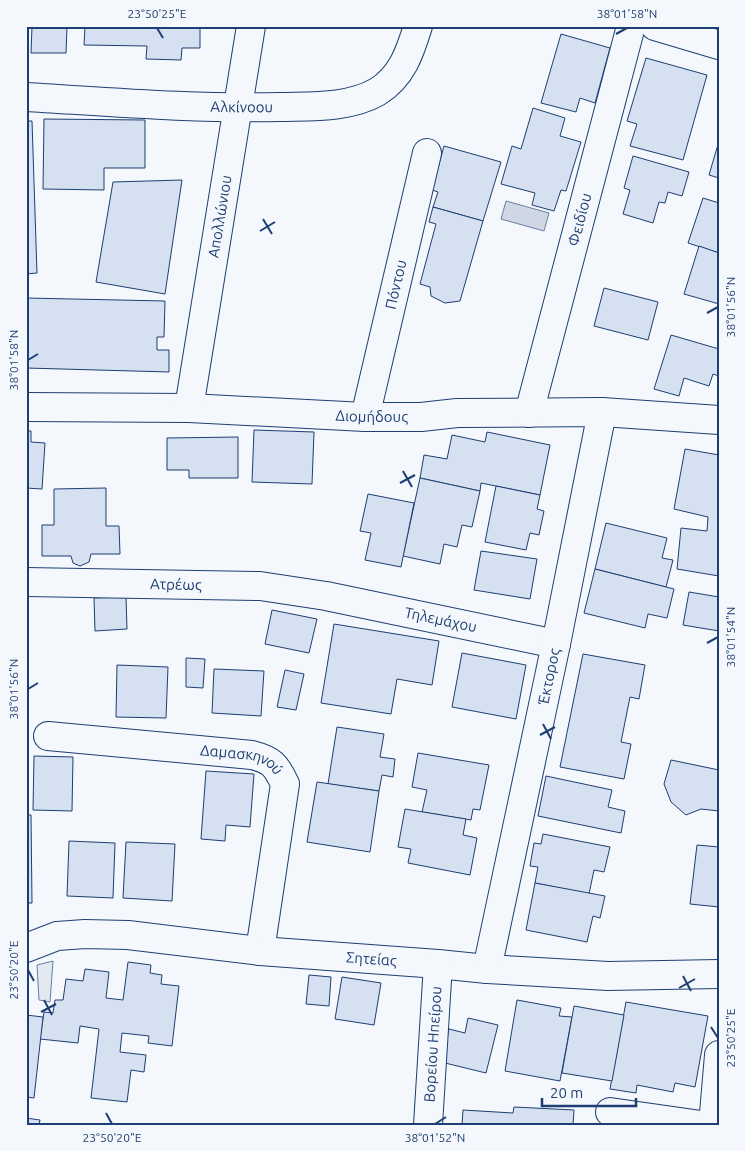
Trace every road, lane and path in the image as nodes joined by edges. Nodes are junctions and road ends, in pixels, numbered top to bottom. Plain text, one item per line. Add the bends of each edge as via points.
1 (251, 26) edge
2 (418, 26) edge
3 (630, 26) edge
4 (655, 26) edge
5 (719, 45) edge
6 (26, 97) edge
7 (237, 108) junction
8 (427, 153) dead end
9 (26, 407) edge
10 (189, 408) junction
11 (602, 412) junction
12 (529, 413) junction
13 (366, 417) junction
14 (719, 420) edge
15 (26, 582) edge
16 (326, 596) joint
17 (556, 644) junction
18 (48, 736) dead end
19 (26, 948) edge
20 (260, 952) junction
21 (438, 964) junction
22 (487, 969) junction
23 (719, 974) edge
24 (719, 1055) edge
25 (610, 1112) dead end
26 (428, 1125) edge
27 (701, 1125) edge
28 (712, 1125) edge

1 - 7 street, Απολλώνιου
2 - 7 street, Αλκίνοου via 411,51 397,75 366,97 352,102 313,106
3 - 12 street, Φειδίου
4 - 5 street
6 - 7 street, Αλκίνοου
7 - 10 street, Απολλώνιου
8 - 13 street, Πόντου
9 - 10 street, Διομήδους
10 - 13 street, Διομήδους
11 - 12 street, Διομήδους
11 - 14 street, Διομήδους
11 - 17 street, Έκτορος
12 - 13 street, Διομήδους
15 - 16 street, Ατρέως via 260,586
16 - 17 street, Τηλεμάχου
17 - 22 street, Έκτορος
18 - 20 street, Δαμασκηνού via 252,755 267,759 278,768 285,784
19 - 20 street, Σητείας via 57,936 85,934 128,935
20 - 21 street, Σητείας
21 - 22 street, Σητείας
21 - 26 street, Βορείου Ηπείρου
22 - 23 street, Σητείας via 608,976
24 - 28 street
25 - 27 street

